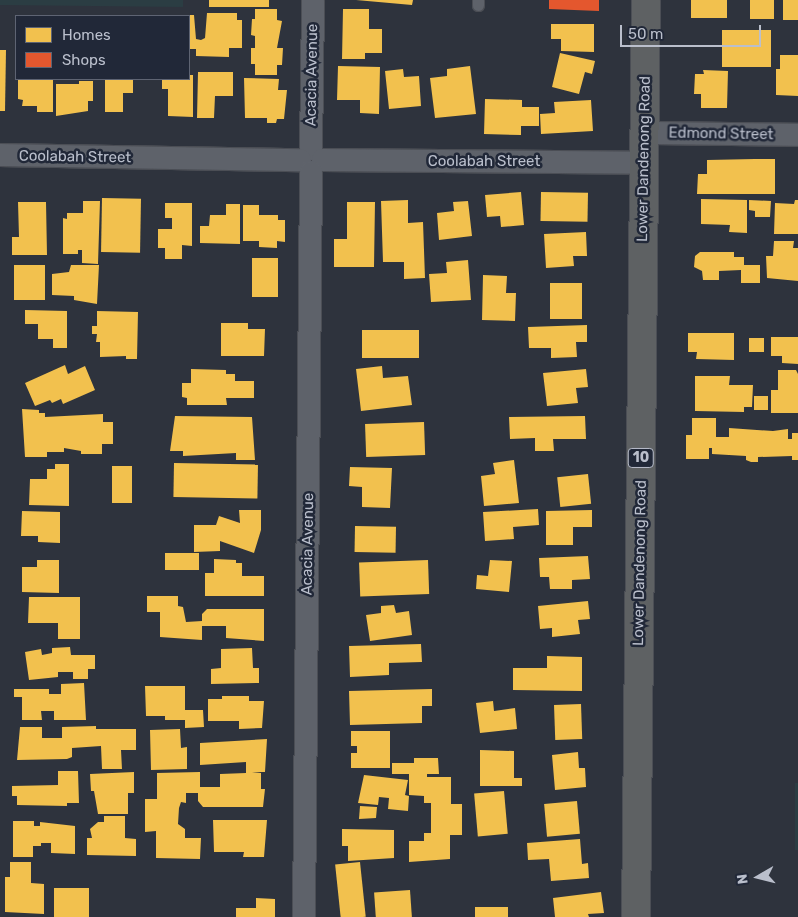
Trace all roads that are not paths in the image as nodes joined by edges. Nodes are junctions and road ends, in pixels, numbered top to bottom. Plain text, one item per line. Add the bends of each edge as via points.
1 (313, 0) edge
2 (646, 0) edge
3 (645, 133) junction
4 (798, 134) edge
5 (0, 156) edge
6 (311, 160) junction
7 (644, 163) junction
8 (304, 917) edge
9 (636, 917) edge

1 - 6 street, Acacia Avenue
2 - 3 highway, Lower Dandenong Road / 10
3 - 4 street, Edmond Street
3 - 7 highway, Lower Dandenong Road / 10
5 - 6 street, Coolabah Street
6 - 7 street, Coolabah Street
6 - 8 street, Acacia Avenue
7 - 9 highway, Lower Dandenong Road / 10

